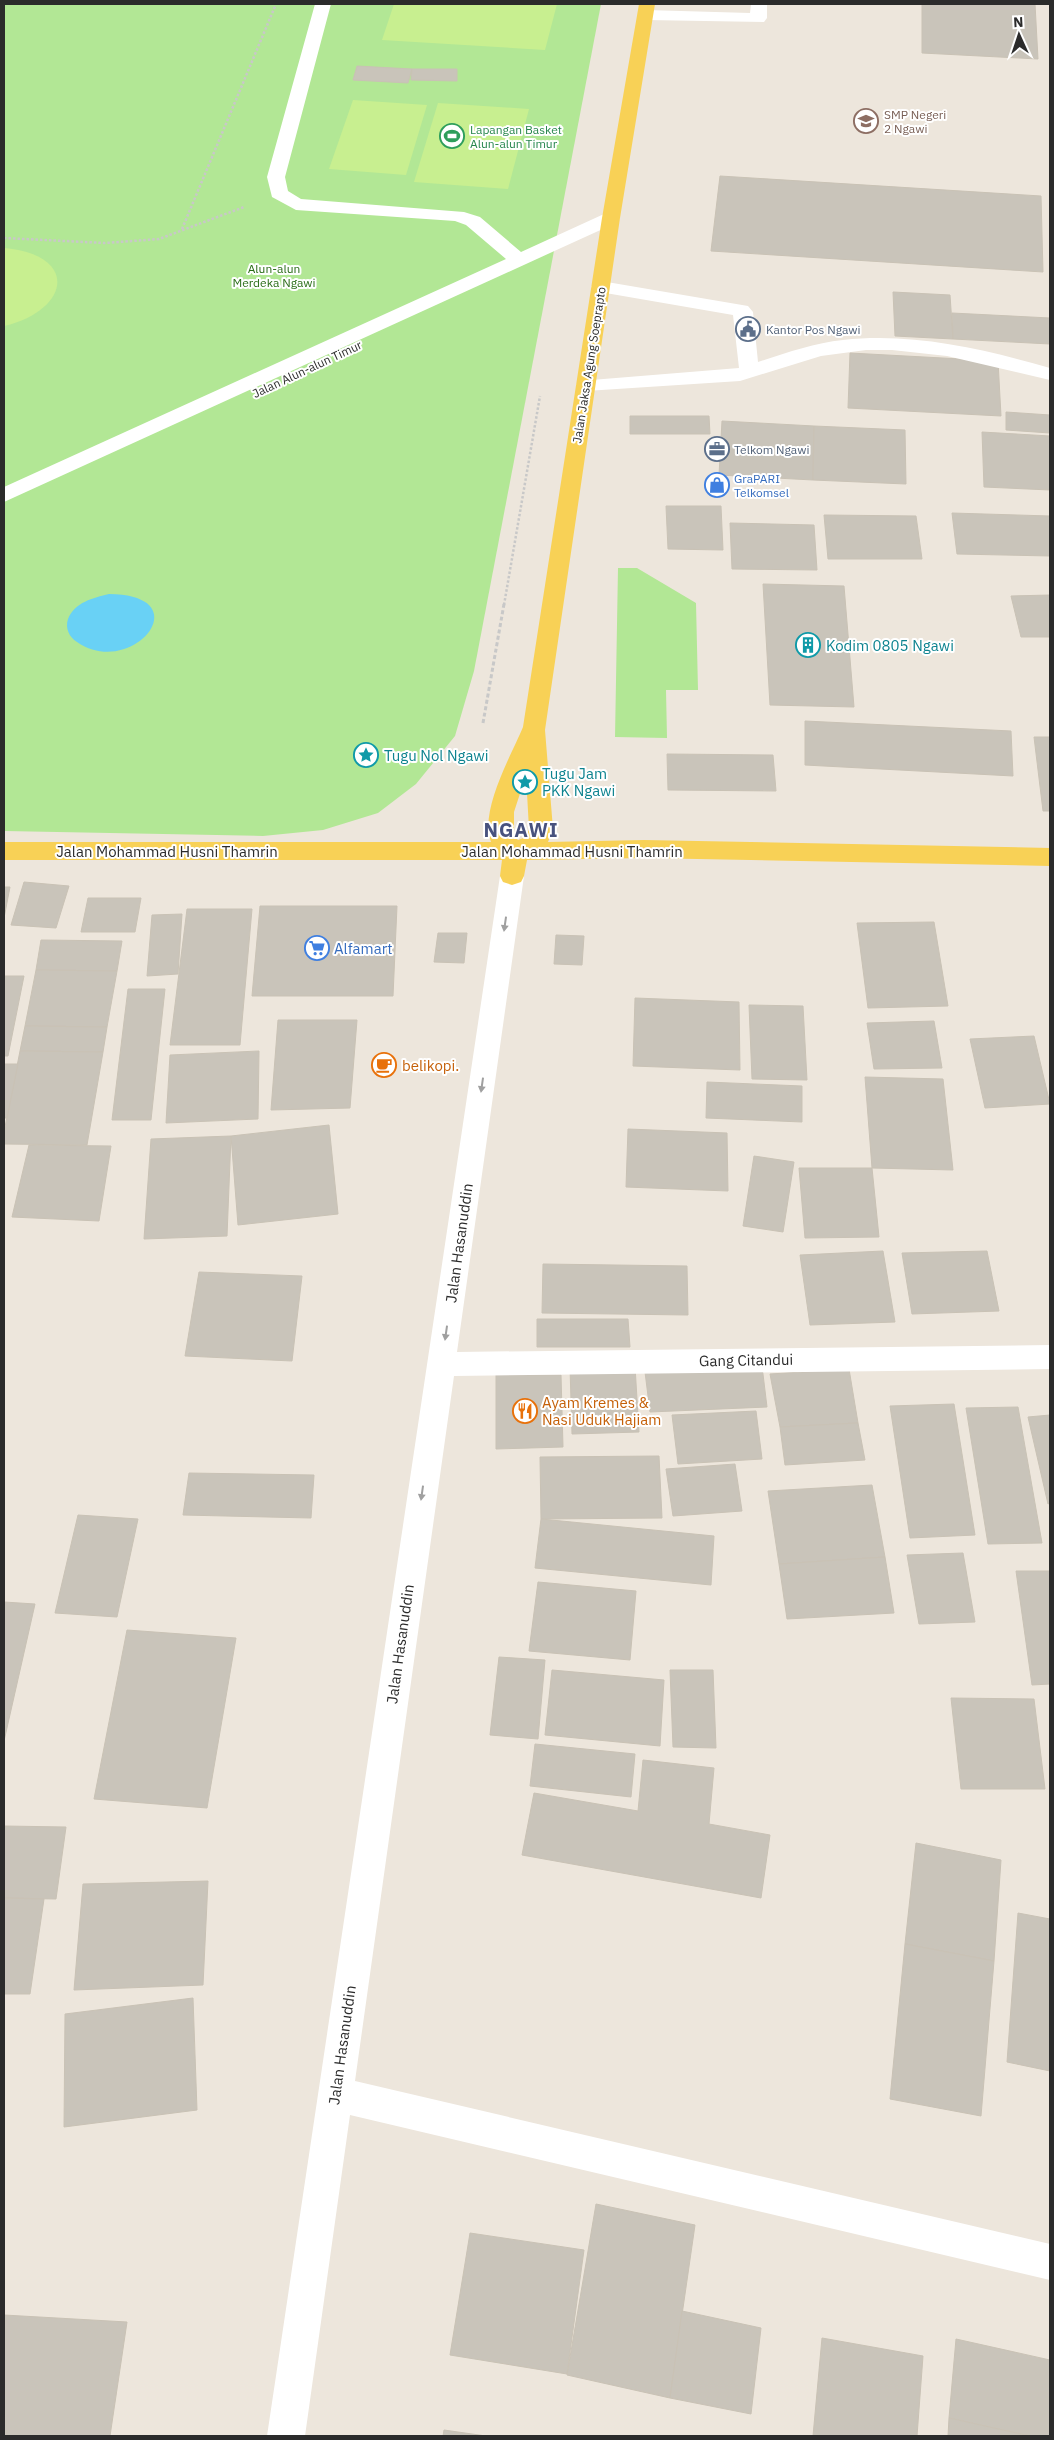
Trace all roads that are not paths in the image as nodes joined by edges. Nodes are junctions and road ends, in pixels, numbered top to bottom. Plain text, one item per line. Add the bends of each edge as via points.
1 (323, 4) edge
2 (759, 4) edge
3 (647, 9) edge
4 (611, 224) junction
5 (519, 260) junction
6 (601, 288) junction
7 (749, 370) junction
8 (1050, 374) edge
9 (586, 386) junction
10 (4, 496) edge
11 (4, 509) edge
12 (535, 726) junction
13 (4, 851) edge
14 (1050, 857) edge
15 (514, 864) junction
16 (1050, 1357) edge
17 (441, 1364) junction
18 (335, 2094) junction
19 (1050, 2262) edge
20 (286, 2436) edge

1 - 5 street via 276,177 279,193 296,204 457,216 472,221
2 - 3 street via 758,18
3 - 4 main road, Jalan Jaksa Agung Soeprapto
4 - 5 street
4 - 6 main road, Jalan Jaksa Agung Soeprapto
4 - 11 street, Jalan Alun-alun Timur
5 - 10 street
6 - 7 street via 741,310
6 - 9 main road, Jalan Jaksa Agung Soeprapto
7 - 8 street via 842,346 871,344 1000,359
7 - 9 street via 740,374
9 - 12 main road, Jalan Jaksa Agung Soeprapto
12 - 15 main road via 504,804 499,826
12 - 15 main road via 541,829 536,842
13 - 15 main road, Jalan Mohammad Husni Thamrin
14 - 15 main road, Jalan Mohammad Husni Thamrin via 644,849
15 -> 17 street, Jalan Hasanuddin
16 - 17 street, Gang Citandui
17 -> 18 street, Jalan Hasanuddin
18 - 19 street
18 - 20 street, Jalan Hasanuddin

